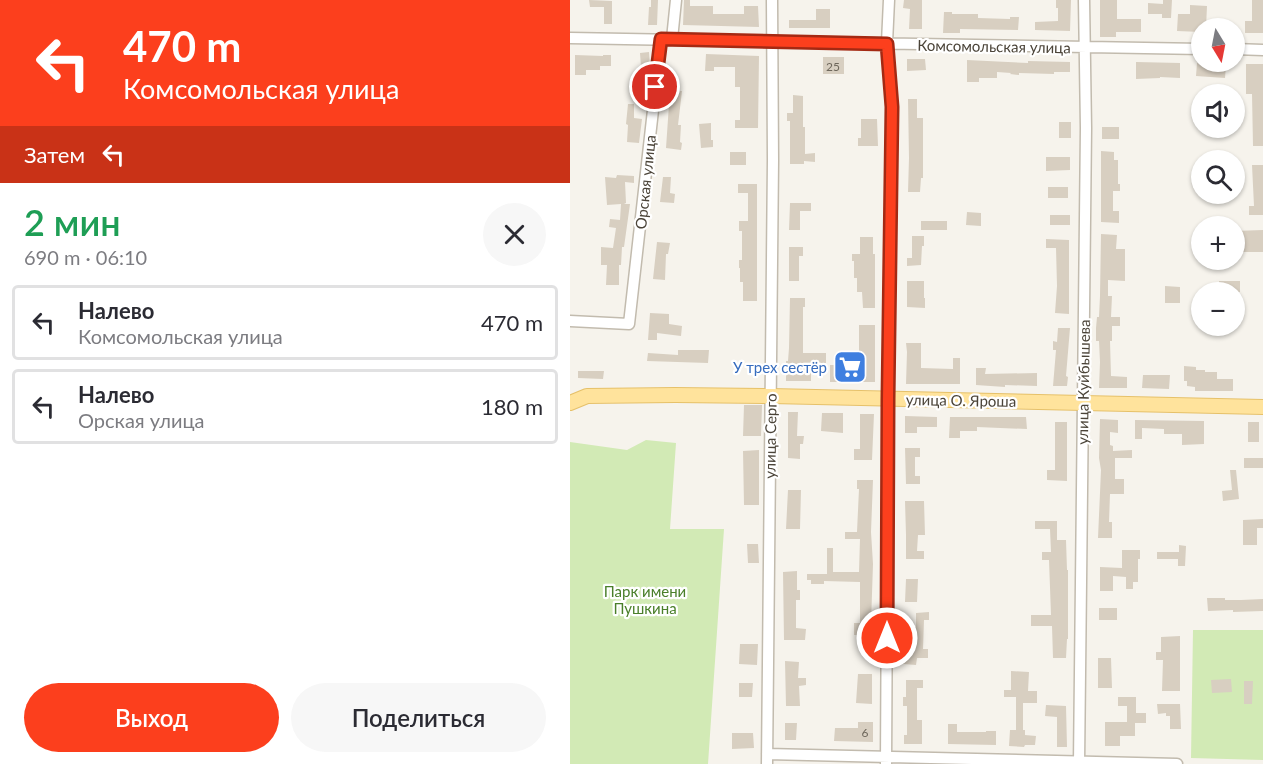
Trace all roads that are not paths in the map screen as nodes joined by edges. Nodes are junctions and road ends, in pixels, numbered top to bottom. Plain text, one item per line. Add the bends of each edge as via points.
1 (676, 0) edge
2 (772, 0) edge
3 (889, 0) edge
4 (1084, 0) edge
5 (570, 38) edge
6 (666, 39) junction
7 (773, 41) junction
8 (887, 44) junction
9 (1084, 48) junction
10 (1191, 49) edge
11 (1245, 49) edge
12 (1263, 50) edge
13 (570, 321) edge
14 (771, 396) junction
15 (888, 399) junction
16 (570, 403) edge
17 (1082, 403) junction
18 (1263, 407) edge
19 (767, 759) edge
20 (886, 760) edge
21 (1079, 762) edge
22 (1177, 764) edge

1 - 6 street, Орская улица
2 - 7 street, улица Серго
3 - 8 street
4 - 9 street, улица Куйбышева
5 - 6 street, Комсомольская улица
6 - 7 street, Комсомольская улица
6 - 13 street, Орская улица via 629,324
7 - 8 street, Комсомольская улица
7 - 14 street, улица Серго
8 - 9 street, Комсомольская улица
8 - 15 street via 892,107
9 - 10 street, Комсомольская улица
9 - 17 street, улица Куйбышева
11 - 12 street
14 - 15 main road, улица О. Яроша
14 - 16 main road, улица О. Яроша via 587,396
14 - 19 street, улица Серго
15 - 17 main road, улица О. Яроша
15 - 20 street
17 - 18 main road, улица О. Яроша
17 - 21 street, улица Куйбышева
19 - 20 street
20 - 21 street
21 - 22 street

